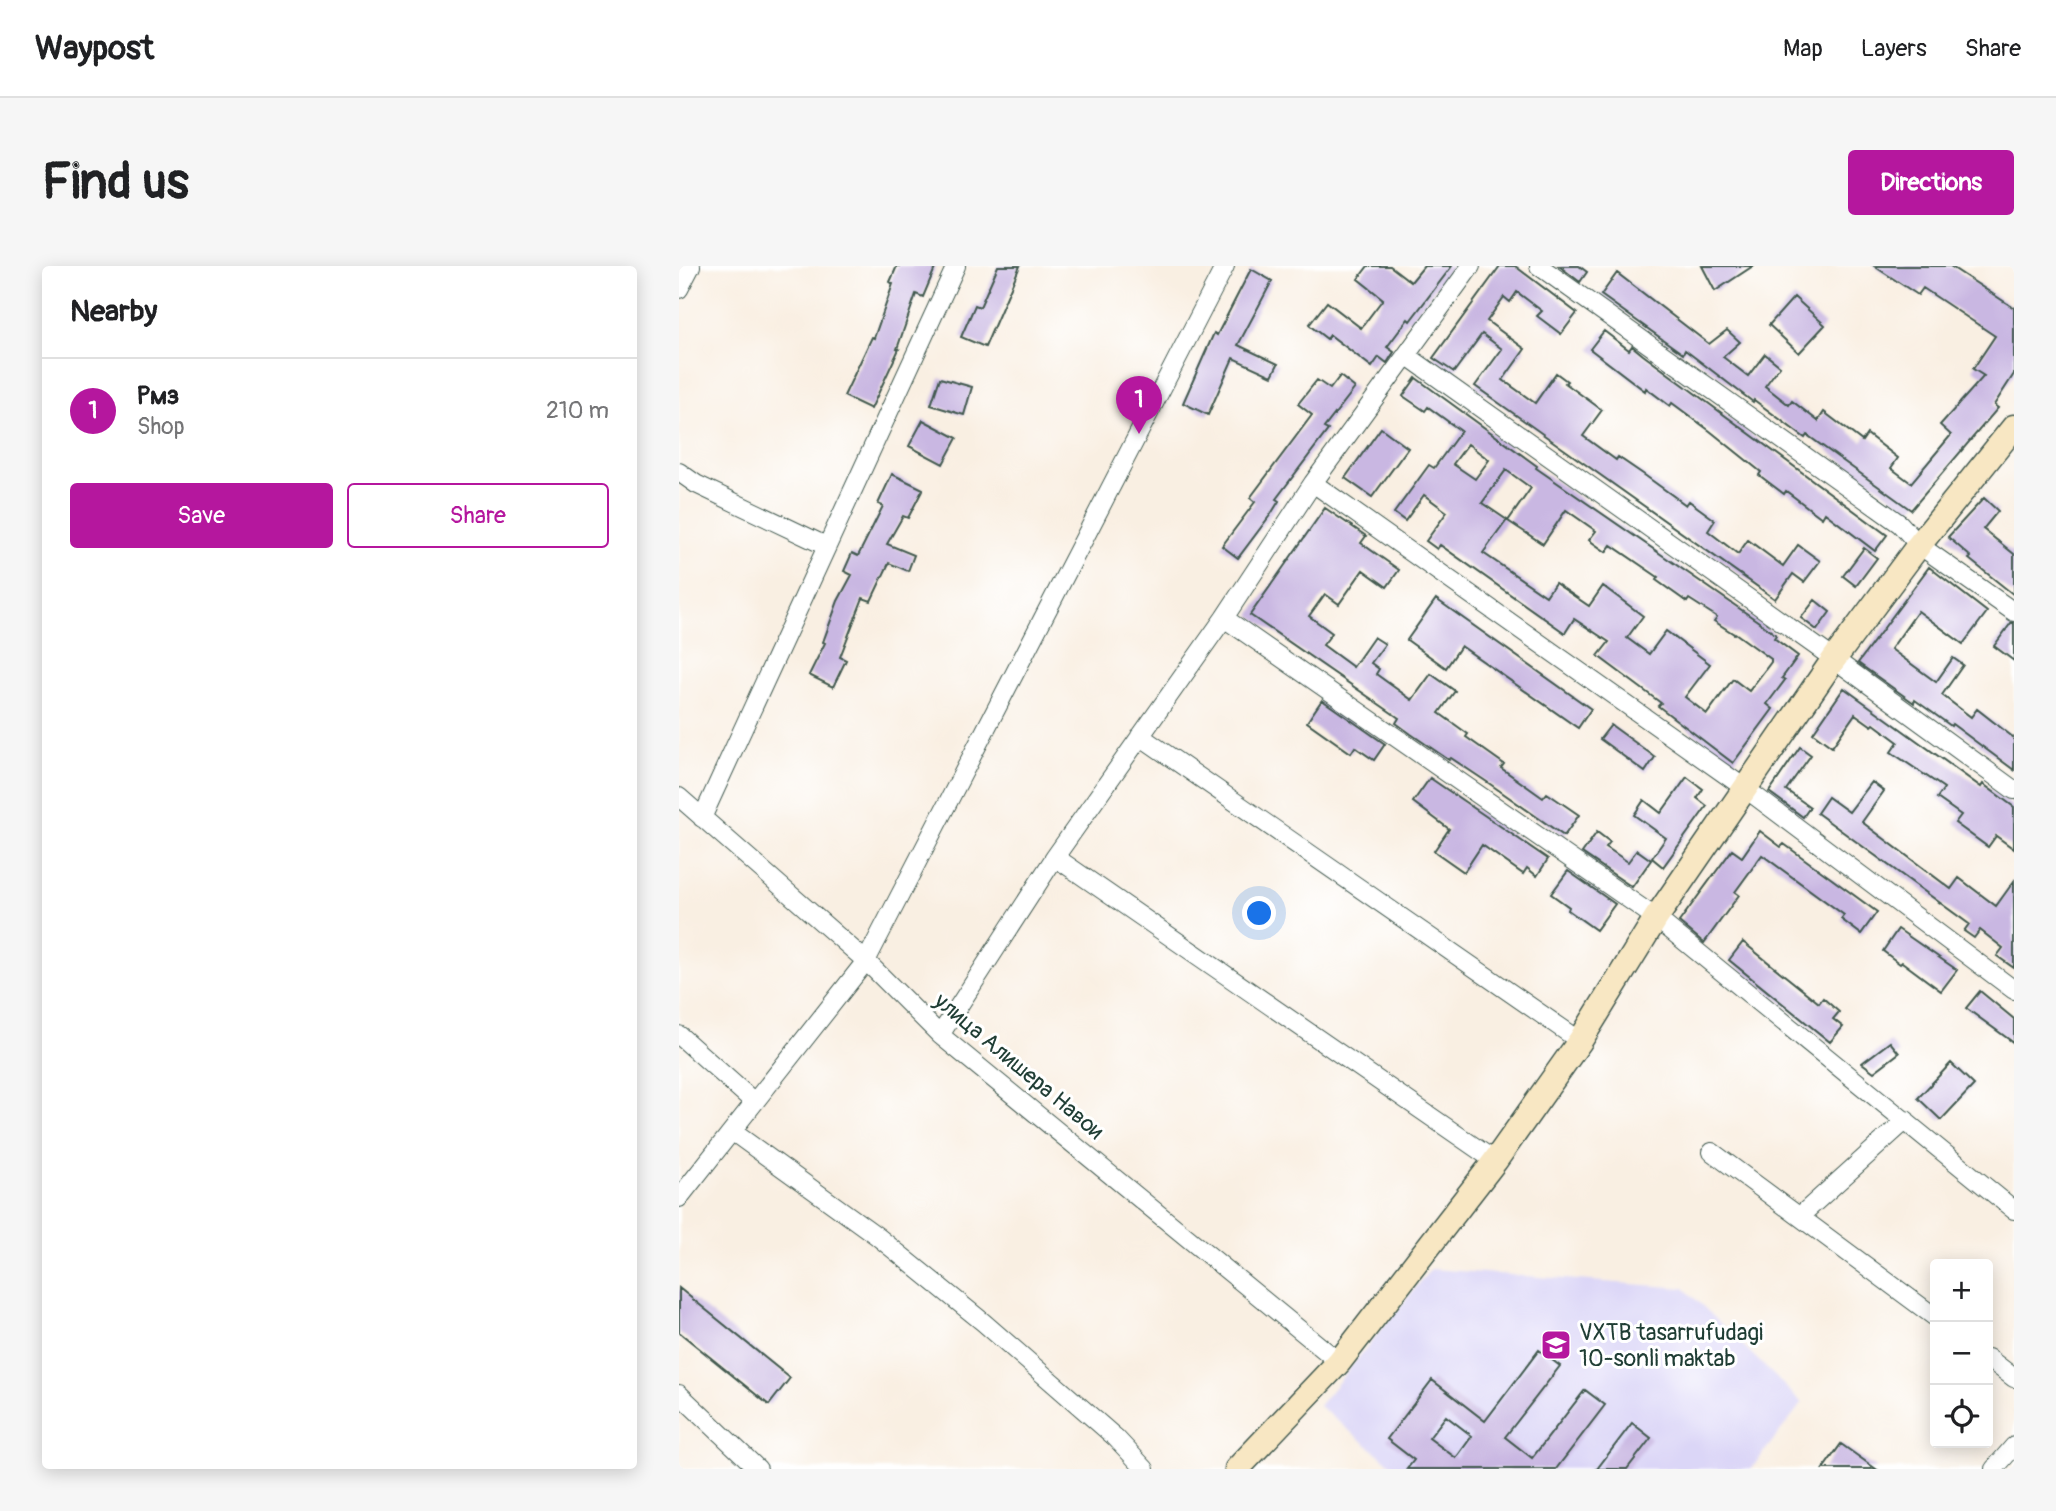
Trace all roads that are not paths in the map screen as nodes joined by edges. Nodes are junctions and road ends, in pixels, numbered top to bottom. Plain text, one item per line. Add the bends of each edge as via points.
1 (691, 266) edge
2 (956, 266) edge
3 (1226, 266) edge
4 (1471, 266) edge
5 (1539, 266) edge
6 (679, 289) edge
7 (1406, 355) junction
8 (2014, 427) edge
9 (679, 472) edge
10 (1313, 483) junction
11 (1919, 545) junction
12 (826, 546) junction
13 (2014, 612) edge
14 (1224, 618) junction
15 (1834, 659) junction
16 (1140, 736) junction
17 (1746, 789) junction
18 (2014, 790) edge
19 (679, 796) edge
20 (702, 818) junction
21 (1055, 858) junction
22 (1656, 918) junction
23 (866, 961) junction
24 (2014, 990) edge
25 (679, 1035) edge
26 (940, 1035) junction
27 (1580, 1041) junction
28 (754, 1102) junction
29 (1906, 1120) junction
30 (733, 1132) junction
31 (1712, 1153) dead end
32 (1495, 1161) junction
33 (679, 1198) edge
34 (2014, 1210) edge
35 (1800, 1216) junction
36 (1930, 1313) edge
37 (1339, 1362) junction
38 (1993, 1362) edge
39 (2014, 1378) edge
40 (679, 1394) edge
41 (2014, 1446) edge
42 (758, 1469) edge
43 (1145, 1469) edge
44 (1237, 1469) edge
45 (1994, 1469) edge

1 - 6 street
2 - 12 street
3 - 23 street
4 - 7 street
5 - 11 street via 1901,524
7 - 10 street
7 - 15 street
8 - 11 street
9 - 12 street
10 - 14 street
10 - 17 street
11 - 13 street
11 - 15 street
12 - 20 street
14 - 16 street
14 - 22 street
15 - 17 street
15 - 18 street
16 - 21 street
16 - 27 street
17 - 22 street
17 - 24 street
19 - 20 street, улица Алишера Навои
20 - 23 street, улица Алишера Навои
21 - 26 street
21 - 32 street
22 - 27 street
22 - 29 street
23 - 26 street, улица Алишера Навои
23 - 28 street
25 - 28 street
26 - 37 street, улица Алишера Навои
27 - 32 street
28 - 30 street
29 - 34 street
29 - 35 street
30 - 33 street
30 - 43 street via 877,1236 983,1322
31 - 35 street
32 - 37 street
35 - 36 street
37 - 44 street
38 - 39 street
40 - 42 street
41 - 45 street

